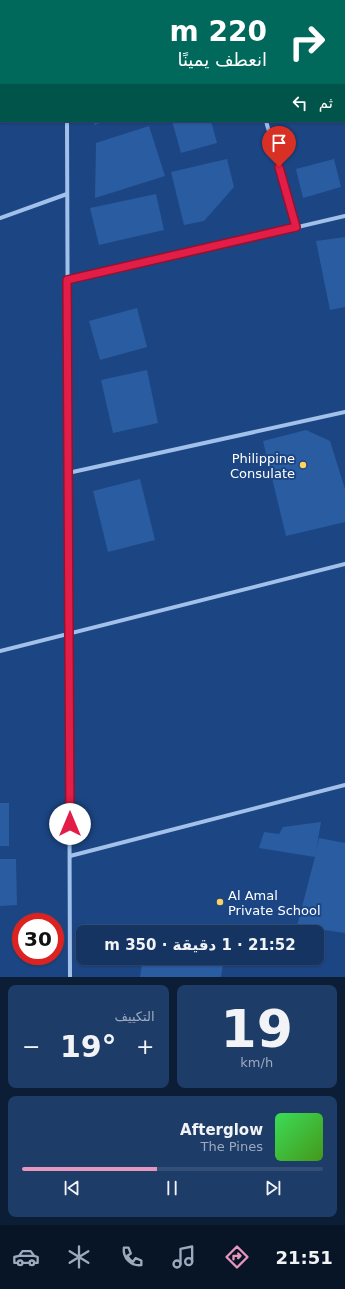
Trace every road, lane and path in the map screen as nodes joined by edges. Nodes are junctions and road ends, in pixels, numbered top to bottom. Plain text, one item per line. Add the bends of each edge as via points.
1 (67, 122) edge
2 (266, 122) edge
3 (67, 194) junction
4 (345, 216) edge
5 (0, 218) edge
6 (296, 227) junction
7 (67, 280) junction
8 (345, 412) edge
9 (68, 473) junction
10 (345, 564) edge
11 (69, 633) junction
12 (0, 651) edge
13 (345, 785) edge
14 (70, 856) junction
15 (70, 977) edge

1 - 3 street
2 - 6 street
3 - 5 street
3 - 7 street
4 - 6 street
6 - 7 street
7 - 9 street
8 - 9 street
9 - 11 street
10 - 11 street
11 - 12 street
11 - 14 street
13 - 14 street
14 - 15 street

